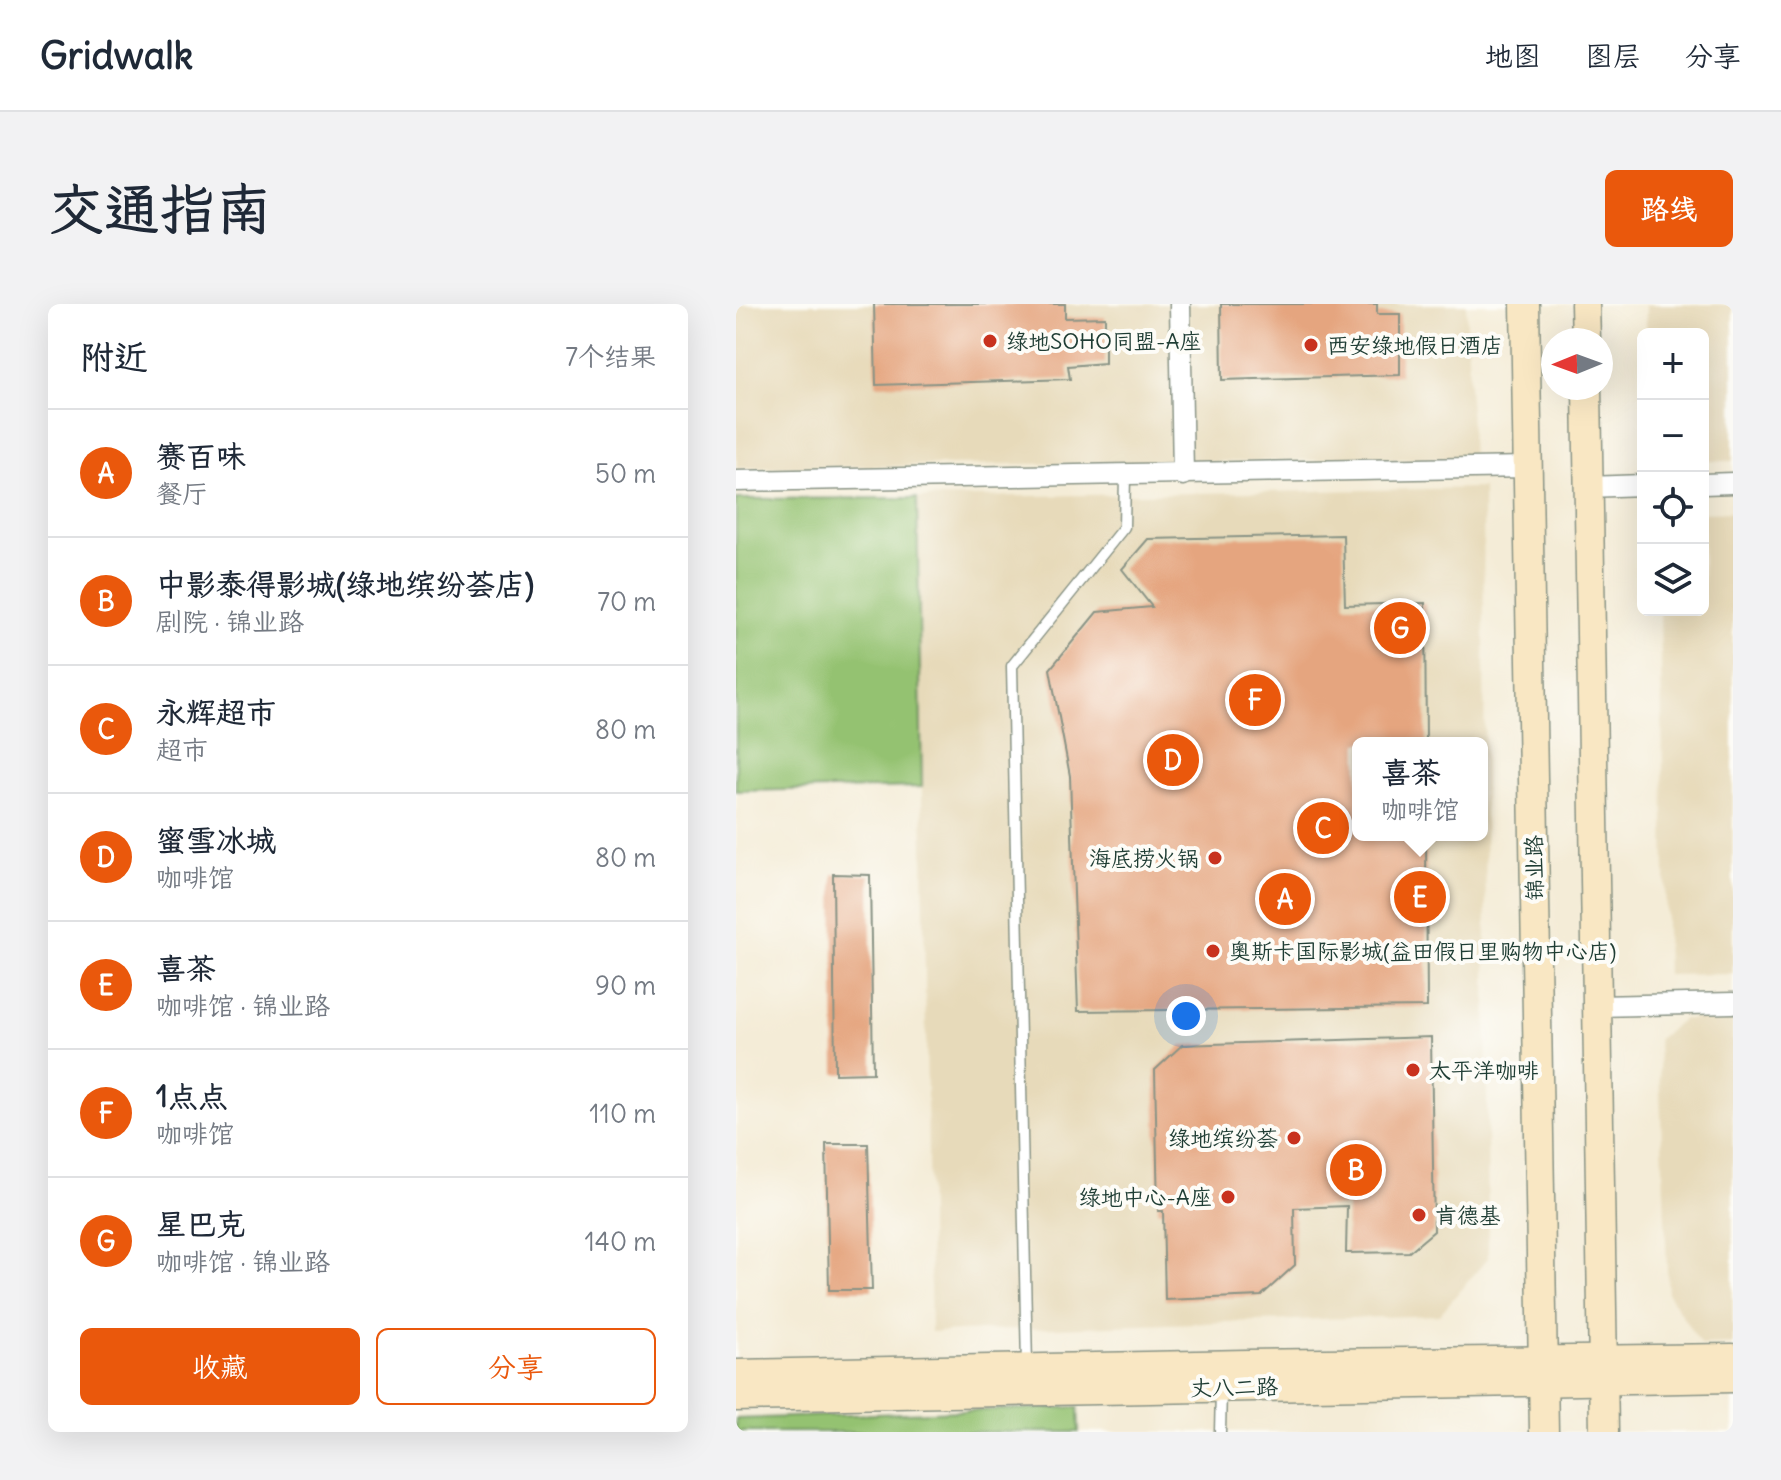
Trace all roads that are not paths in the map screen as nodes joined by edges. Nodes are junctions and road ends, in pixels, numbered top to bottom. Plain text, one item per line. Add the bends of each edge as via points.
1 (1180, 304) edge
2 (1525, 304) edge
3 (1585, 304) edge
4 (1586, 328) edge
5 (1587, 400) edge
6 (1528, 467) junction
7 (1183, 475) junction
8 (1125, 476) junction
9 (736, 481) edge
10 (1733, 483) edge
11 (1709, 484) edge
12 (1637, 485) edge
13 (1588, 487) junction
14 (1733, 1003) edge
15 (1597, 1006) junction
16 (1733, 1358) edge
17 (1027, 1368) junction
18 (1543, 1371) junction
19 (1603, 1371) junction
20 (736, 1374) edge
21 (1733, 1378) edge
22 (1221, 1388) junction
23 (736, 1397) edge
24 (1220, 1432) edge
25 (1544, 1432) edge
26 (1604, 1432) edge

1 - 7 street
2 - 6 main road, 锦业路
3 - 4 main road
5 - 13 main road
6 - 7 street
6 - 18 main road, 锦业路
7 - 8 street
8 - 9 street
8 - 17 lane via 1124,527 1012,666
10 - 11 street
12 - 13 street
13 - 15 main road
14 - 15 street
15 - 19 main road
16 - 19 main road, 丈八二路
17 - 18 main road, 丈八二路
17 - 20 main road, 丈八二路
18 - 19 main road, 丈八二路
18 - 22 main road, 丈八二路
18 - 25 main road, 锦业路
19 - 21 main road, 丈八二路
19 - 26 main road
22 - 23 main road, 丈八二路
22 - 24 lane

